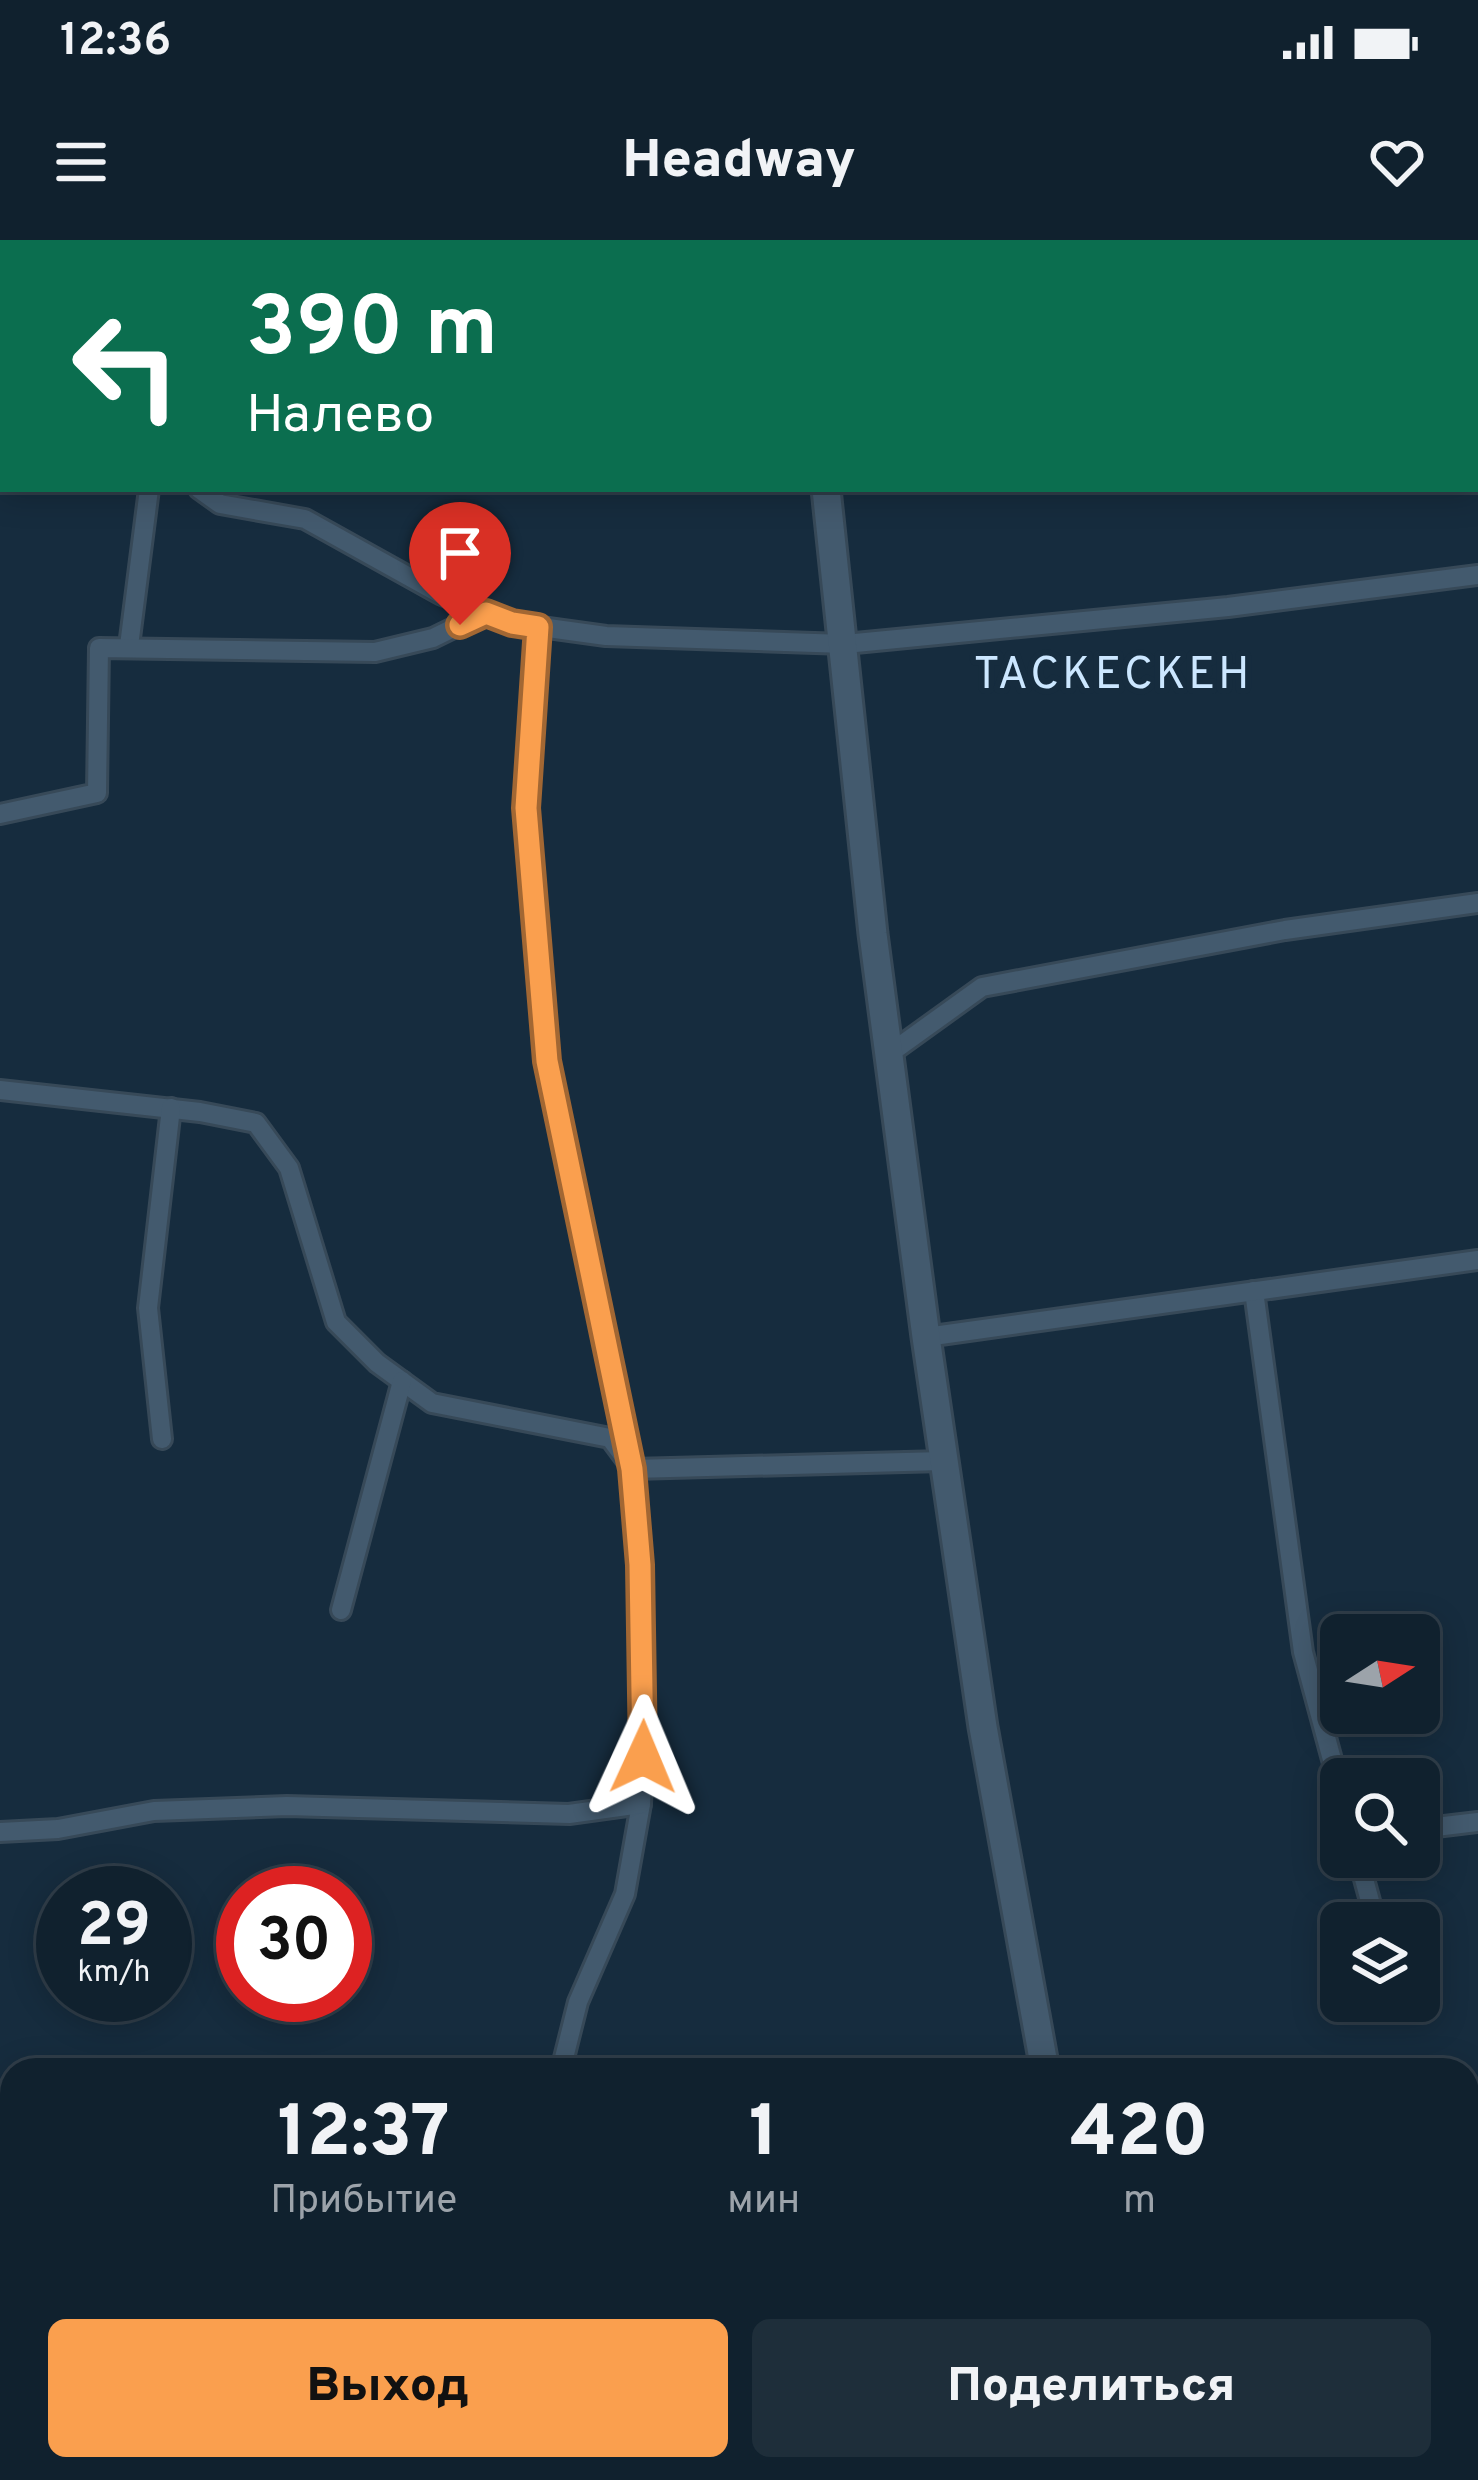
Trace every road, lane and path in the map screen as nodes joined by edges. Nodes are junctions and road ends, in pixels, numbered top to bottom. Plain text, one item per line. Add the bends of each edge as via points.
1 (149, 492) edge
2 (203, 492) edge
3 (826, 492) edge
4 (1478, 574) edge
5 (486, 613) junction
6 (538, 627) junction
7 (845, 644) junction
8 (129, 646) junction
9 (0, 814) edge
10 (1478, 903) edge
11 (890, 1054) junction
12 (0, 1090) edge
13 (171, 1108) junction
14 (1478, 1260) edge
15 (1254, 1291) junction
16 (926, 1337) junction
17 (402, 1381) junction
18 (162, 1439) dead end
19 (943, 1461) junction
20 (632, 1469) junction
21 (341, 1610) dead end
22 (1332, 1758) edge
23 (641, 1804) junction
24 (1478, 1822) edge
25 (1440, 1826) edge
26 (0, 1832) edge
27 (564, 2058) edge
28 (1043, 2058) edge

1 - 8 street
2 - 5 street via 220,505 305,519
3 - 7 main road
4 - 7 street
5 - 6 street
5 - 8 street via 433,638 375,652
6 - 7 street
6 - 20 street via 526,808 547,1061
7 - 11 main road
8 - 9 street via 99,648 97,793
10 - 11 street via 982,988
11 - 16 main road
12 - 13 street
13 - 17 street via 256,1123 289,1168 336,1322
13 - 18 street via 148,1308
14 - 15 street
15 - 16 street
15 - 22 street via 1303,1652
16 - 19 main road
17 - 20 street via 432,1402 610,1438
17 - 21 street
19 - 20 street
19 - 28 main road
20 - 23 street via 645,1712
23 - 26 street via 569,1814 154,1811
23 - 27 street via 626,1894 578,2002
24 - 25 street

